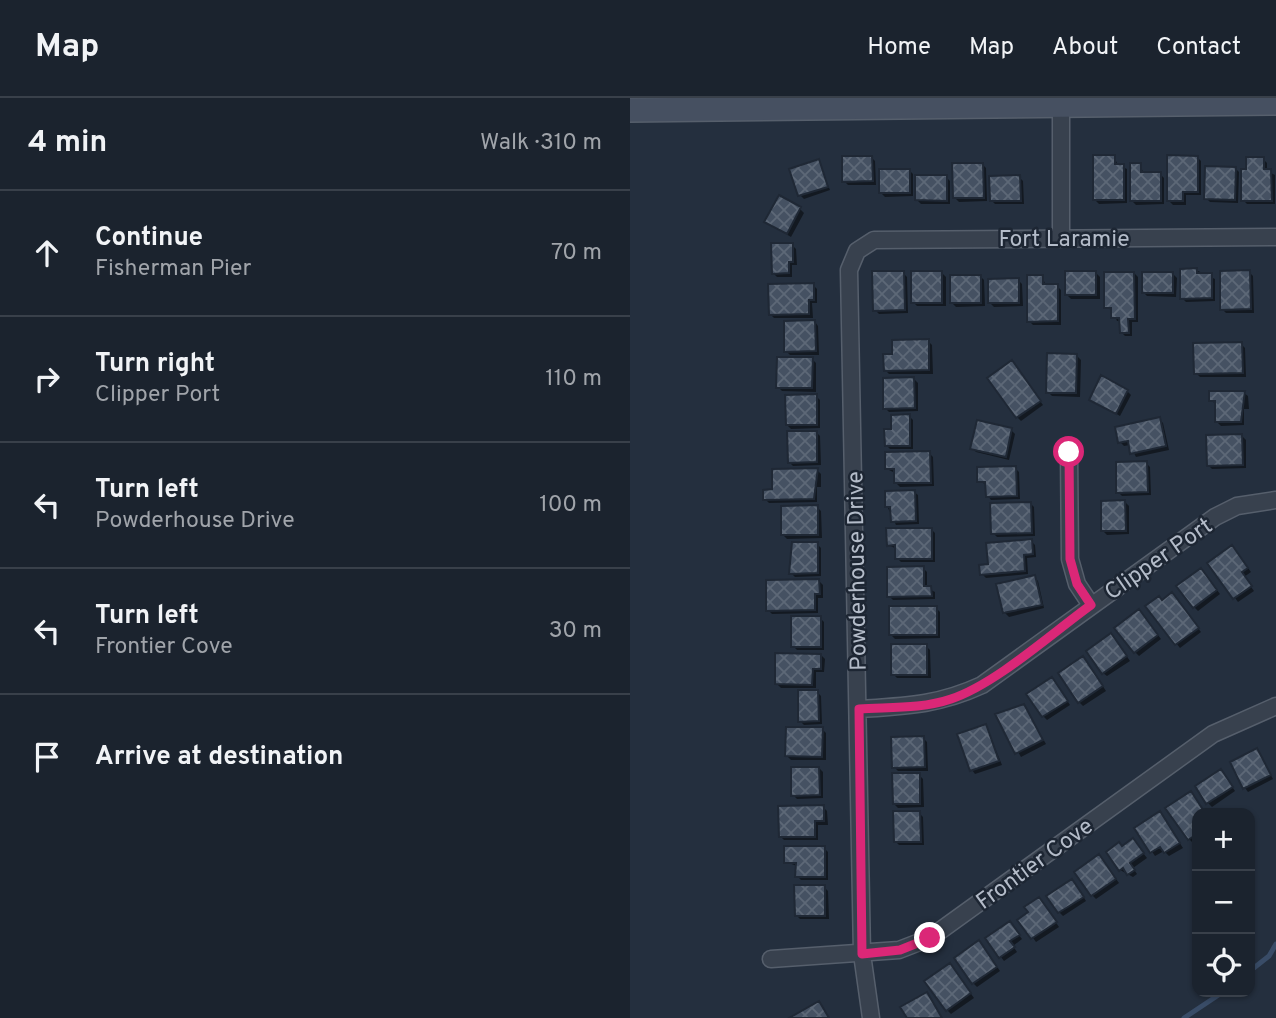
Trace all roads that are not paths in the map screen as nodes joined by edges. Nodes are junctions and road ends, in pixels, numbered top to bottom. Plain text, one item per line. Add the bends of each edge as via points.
1 (927, 101) edge
2 (1276, 103) edge
3 (1061, 104) junction
4 (630, 110) edge
5 (1276, 237) edge
6 (1060, 238) junction
7 (857, 251) joint
8 (1069, 452) dead end
9 (1276, 500) edge
10 (1091, 605) junction
11 (1276, 706) edge
12 (859, 709) junction
13 (862, 954) junction
14 (771, 958) dead end
15 (871, 1018) edge

1 - 3 main road
1 - 4 main road
2 - 3 main road
3 - 6 street
5 - 6 street, Fort Laramie
6 - 7 street, Fort Laramie via 874,240
7 - 12 street, Powderhouse Drive via 849,270
8 - 10 street via 1070,559 1077,584
9 - 10 street, Clipper Port via 1237,506 1215,517
10 - 12 street, Clipper Port via 982,685 951,699
11 - 13 street, Frontier Cove via 1213,734 930,938 900,950
12 - 13 street, Powderhouse Drive
13 - 14 street, Frontier Cove
13 - 15 street, Powderhouse Drive

